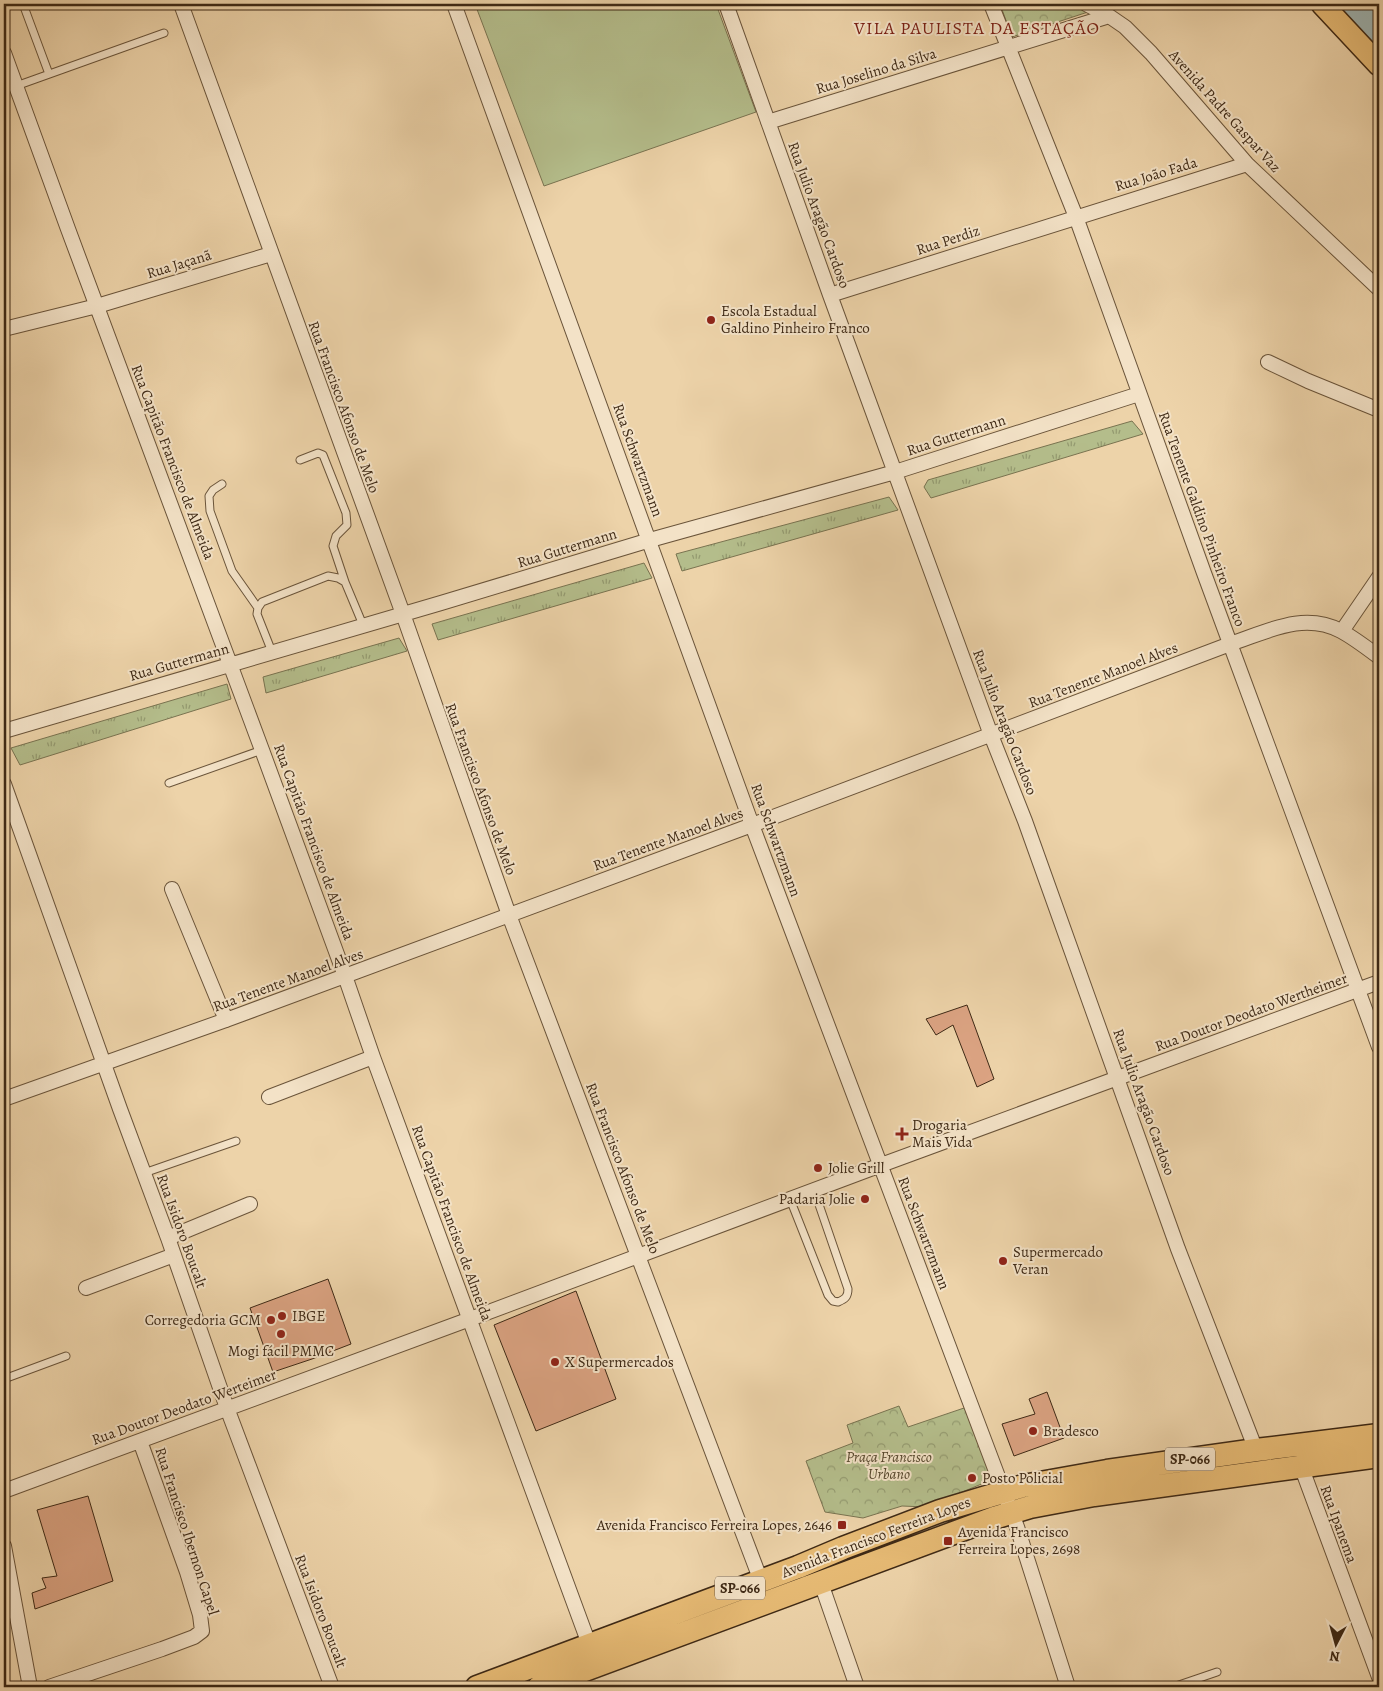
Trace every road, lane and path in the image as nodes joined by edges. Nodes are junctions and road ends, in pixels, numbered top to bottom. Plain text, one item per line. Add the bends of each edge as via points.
1 (23, 4) edge
2 (181, 4) edge
3 (454, 4) edge
4 (726, 4) edge
5 (992, 4) edge
6 (1088, 4) edge
7 (1322, 4) edge
8 (1109, 16) junction
9 (164, 33) dead end
10 (1008, 46) junction
11 (4, 52) edge
12 (1379, 65) edge
13 (49, 74) junction
14 (16, 86) junction
15 (768, 122) junction
16 (1247, 164) junction
17 (1076, 216) junction
18 (271, 254) junction
19 (1379, 288) edge
20 (830, 295) junction
21 (97, 306) junction
22 (4, 329) edge
23 (1268, 362) dead end
24 (1139, 394) junction
25 (1379, 410) edge
26 (300, 460) dead end
27 (895, 472) junction
28 (222, 484) dead end
29 (650, 540) junction
30 (1379, 577) edge
31 (345, 582) junction
32 (258, 608) junction
33 (403, 614) junction
34 (363, 625) junction
35 (1342, 631) junction
36 (1230, 644) junction
37 (272, 652) junction
38 (1379, 657) edge
39 (230, 663) junction
40 (4, 731) edge
41 (991, 735) junction
42 (262, 750) junction
43 (169, 783) dead end
44 (4, 784) edge
45 (752, 826) junction
46 (172, 889) dead end
47 (509, 915) junction
48 (345, 976) junction
49 (1379, 982) edge
50 (1358, 989) junction
51 (226, 1020) junction
52 (1379, 1047) edge
53 (373, 1057) junction
54 (105, 1064) junction
55 (1118, 1078) junction
56 (269, 1097) dead end
57 (4, 1099) edge
58 (236, 1141) dead end
59 (881, 1165) junction
60 (144, 1173) junction
61 (814, 1190) junction
62 (790, 1199) junction
63 (250, 1204) dead end
64 (168, 1238) junction
65 (174, 1255) junction
66 (639, 1256) junction
67 (86, 1288) dead end
68 (470, 1320) junction
69 (66, 1356) dead end
70 (4, 1379) edge
71 (227, 1408) junction
72 (1379, 1435) edge
73 (140, 1441) junction
74 (1256, 1450) junction
75 (1379, 1456) edge
76 (1300, 1466) junction
77 (1272, 1470) junction
78 (4, 1491) edge
79 (1003, 1491) junction
80 (1011, 1512) junction
81 (4, 1546) edge
82 (5, 1564) edge
83 (761, 1581) junction
84 (821, 1583) junction
85 (589, 1644) junction
86 (1217, 1672) dead end
87 (1379, 1677) edge
88 (547, 1686) edge
89 (30, 1687) edge
90 (49, 1687) edge
91 (332, 1687) edge
92 (477, 1687) edge
93 (857, 1687) edge
94 (1068, 1687) edge
95 (1173, 1687) edge

1 - 13 lane
2 - 18 street, Rua Francisco Afonso de Melo
3 - 29 street, Rua Schwartzmann
4 - 15 street, Rua Julio Aragão Cardoso
5 - 10 street, Rua Tenente Galdino Pinheiro Franco
6 - 8 street, Avenida Padre Gaspar Vaz
7 - 12 main road
8 - 10 street, Rua Joselino da Silva
8 - 16 street, Avenida Padre Gaspar Vaz via 1151,53
9 - 13 lane
10 - 15 street, Rua Joselino da Silva
10 - 17 street, Rua Tenente Galdino Pinheiro Franco
11 - 14 street, Rua Capitão Francisco de Almeida
13 - 14 lane
14 - 21 street, Rua Capitão Francisco de Almeida
15 - 20 street, Rua Julio Aragão Cardoso
16 - 17 street, Rua João Fada
16 - 19 street, Avenida Padre Gaspar Vaz
17 - 20 street, Rua Perdiz
17 - 24 street, Rua Tenente Galdino Pinheiro Franco
18 - 21 street, Rua Jaçanã
18 - 33 street, Rua Francisco Afonso de Melo
20 - 27 street, Rua Julio Aragão Cardoso
21 - 22 street, Rua Jaçanã
21 - 39 street, Rua Capitão Francisco de Almeida
23 - 25 street
24 - 27 street, Rua Guttermann
24 - 36 street, Rua Tenente Galdino Pinheiro Franco
26 - 31 lane via 318,453 323,455 346,513 346,525 332,546
27 - 29 street, Rua Guttermann
27 - 41 street, Rua Julio Aragão Cardoso
28 - 32 lane via 209,496 210,512 232,571
29 - 33 street, Rua Guttermann
29 - 45 street, Rua Schwartzmann
30 - 35 street
31 - 32 lane via 328,576 262,602
31 - 34 lane
32 - 37 lane via 257,614
33 - 34 street, Rua Guttermann
33 - 47 street, Rua Francisco Afonso de Melo
34 - 37 street, Rua Guttermann
35 - 36 street, Rua Tenente Manoel Alves via 1307,621
35 - 38 street, Rua Tenente Manoel Alves
36 - 41 street, Rua Tenente Manoel Alves
36 - 50 street, Rua Tenente Galdino Pinheiro Franco
37 - 39 street, Rua Guttermann
39 - 40 street, Rua Guttermann
39 - 42 street, Rua Capitão Francisco de Almeida
41 - 45 street, Rua Tenente Manoel Alves
41 - 55 street, Rua Julio Aragão Cardoso
42 - 43 lane
42 - 48 street, Rua Capitão Francisco de Almeida
44 - 54 street, Rua Isidoro Boucalt
45 - 47 street, Rua Tenente Manoel Alves
45 - 59 street, Rua Schwartzmann
46 - 51 street
47 - 48 street, Rua Tenente Manoel Alves
47 - 66 street, Rua Francisco Afonso de Melo
48 - 51 street, Rua Tenente Manoel Alves
48 - 53 street, Rua Capitão Francisco de Almeida
49 - 50 street, Rua Doutor Deodato Wertheimer
50 - 52 street, Rua Tenente Galdino Pinheiro Franco
50 - 55 street, Rua Doutor Deodato Wertheimer
51 - 54 street, Rua Tenente Manoel Alves
53 - 56 street
53 - 68 street, Rua Capitão Francisco de Almeida
54 - 57 street, Rua Tenente Manoel Alves
54 - 60 street, Rua Isidoro Boucalt
55 - 59 street, Rua Doutor Deodato Wertheimer
55 - 74 street, Rua Julio Aragão Cardoso via 1178,1249
58 - 60 lane
59 - 61 street, Rua Doutor Deodato Werteimer
59 - 79 street, Rua Schwartzmann
60 - 64 street, Rua Isidoro Boucalt
61 - 62 street, Rua Doutor Deodato Werteimer
61 - 62 lane via 848,1289 846,1298 838,1302 828,1295
62 - 66 street, Rua Doutor Deodato Werteimer
63 - 64 street
64 - 65 street, Rua Isidoro Boucalt
65 - 67 street
65 - 71 street, Rua Isidoro Boucalt
66 - 68 street, Rua Doutor Deodato Werteimer
66 - 83 street, Rua Francisco Afonso de Melo
68 - 71 street, Rua Doutor Deodato Werteimer
68 - 85 street, Rua Capitão Francisco de Almeida
69 - 70 lane
71 - 73 street, Rua Doutor Deodato Werteimer
71 - 91 street, Rua Isidoro Boucalt
72 - 74 highway, Avenida Francisco Ferreira Lopes / SP-066
73 - 78 street, Rua Doutor Deodato Werteimer
73 - 90 street, Rua Francisco Ibernon Capel via 187,1572 202,1631 170,1646
74 - 77 highway
74 - 79 highway, Avenida Francisco Ferreira Lopes / SP-066 via 1107,1471
75 - 76 highway, Avenida Francisco Ferreira Lopes / SP-066
76 - 77 highway, Avenida Francisco Ferreira Lopes / SP-066
76 - 87 street, Rua Ipanema
77 - 80 highway, Avenida Francisco Ferreira Lopes / SP-066 via 1103,1494
79 - 80 street, Rua Schwartzmann
79 - 83 highway, Avenida Francisco Ferreira Lopes / SP-066 via 940,1511
80 - 84 highway, Avenida Francisco Ferreira Lopes / SP-066
80 - 94 street, Rua Schwartzmann
81 - 82 street
82 - 89 street
83 - 85 highway, Avenida Francisco Ferreira Lopes / SP-066
84 - 88 highway, Avenida Francisco Ferreira Lopes / SP-066
84 - 93 street
85 - 92 highway, Avenida Francisco Ferreira Lopes / SP-066
86 - 95 lane

